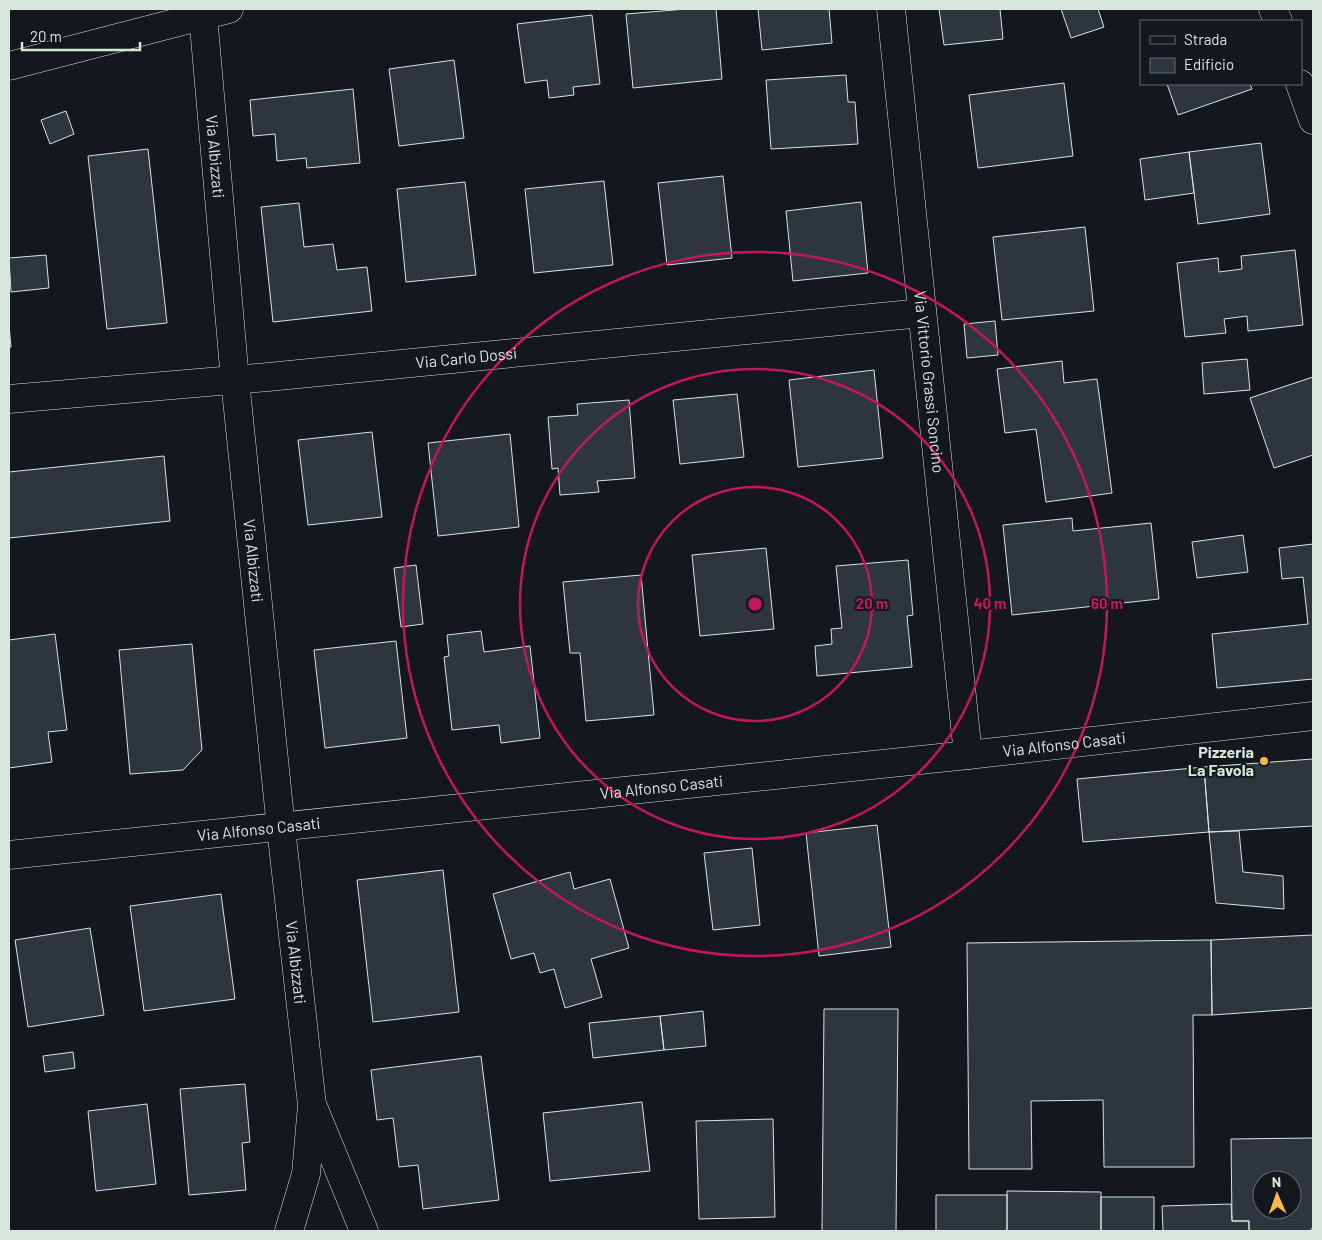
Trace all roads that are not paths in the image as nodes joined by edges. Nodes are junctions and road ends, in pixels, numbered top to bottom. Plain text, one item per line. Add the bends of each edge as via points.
1 (229, 9) edge
2 (891, 9) edge
3 (203, 15) junction
4 (9, 66) edge
5 (1300, 85) edge
6 (1313, 120) edge
7 (922, 313) junction
8 (235, 380) junction
9 (9, 399) edge
10 (1313, 716) edge
11 (968, 755) junction
12 (281, 828) junction
13 (9, 855) edge
14 (312, 1105) junction
15 (289, 1231) edge
16 (364, 1231) edge

1 - 3 street
2 - 7 street, Via Vittorio Grassi Soncino
3 - 4 street
3 - 8 street, Via Albizzati
5 - 6 street
7 - 8 street, Via Carlo Dossi
7 - 11 street, Via Vittorio Grassi Soncino
8 - 9 street, Via Carlo Dossi
8 - 12 street, Via Albizzati
10 - 11 street, Via Alfonso Casati
11 - 12 street, Via Alfonso Casati
12 - 13 street, Via Alfonso Casati
12 - 14 street, Via Albizzati
14 - 15 street, Via Albizzati via 306,1174
14 - 16 street, Via Albizzati

